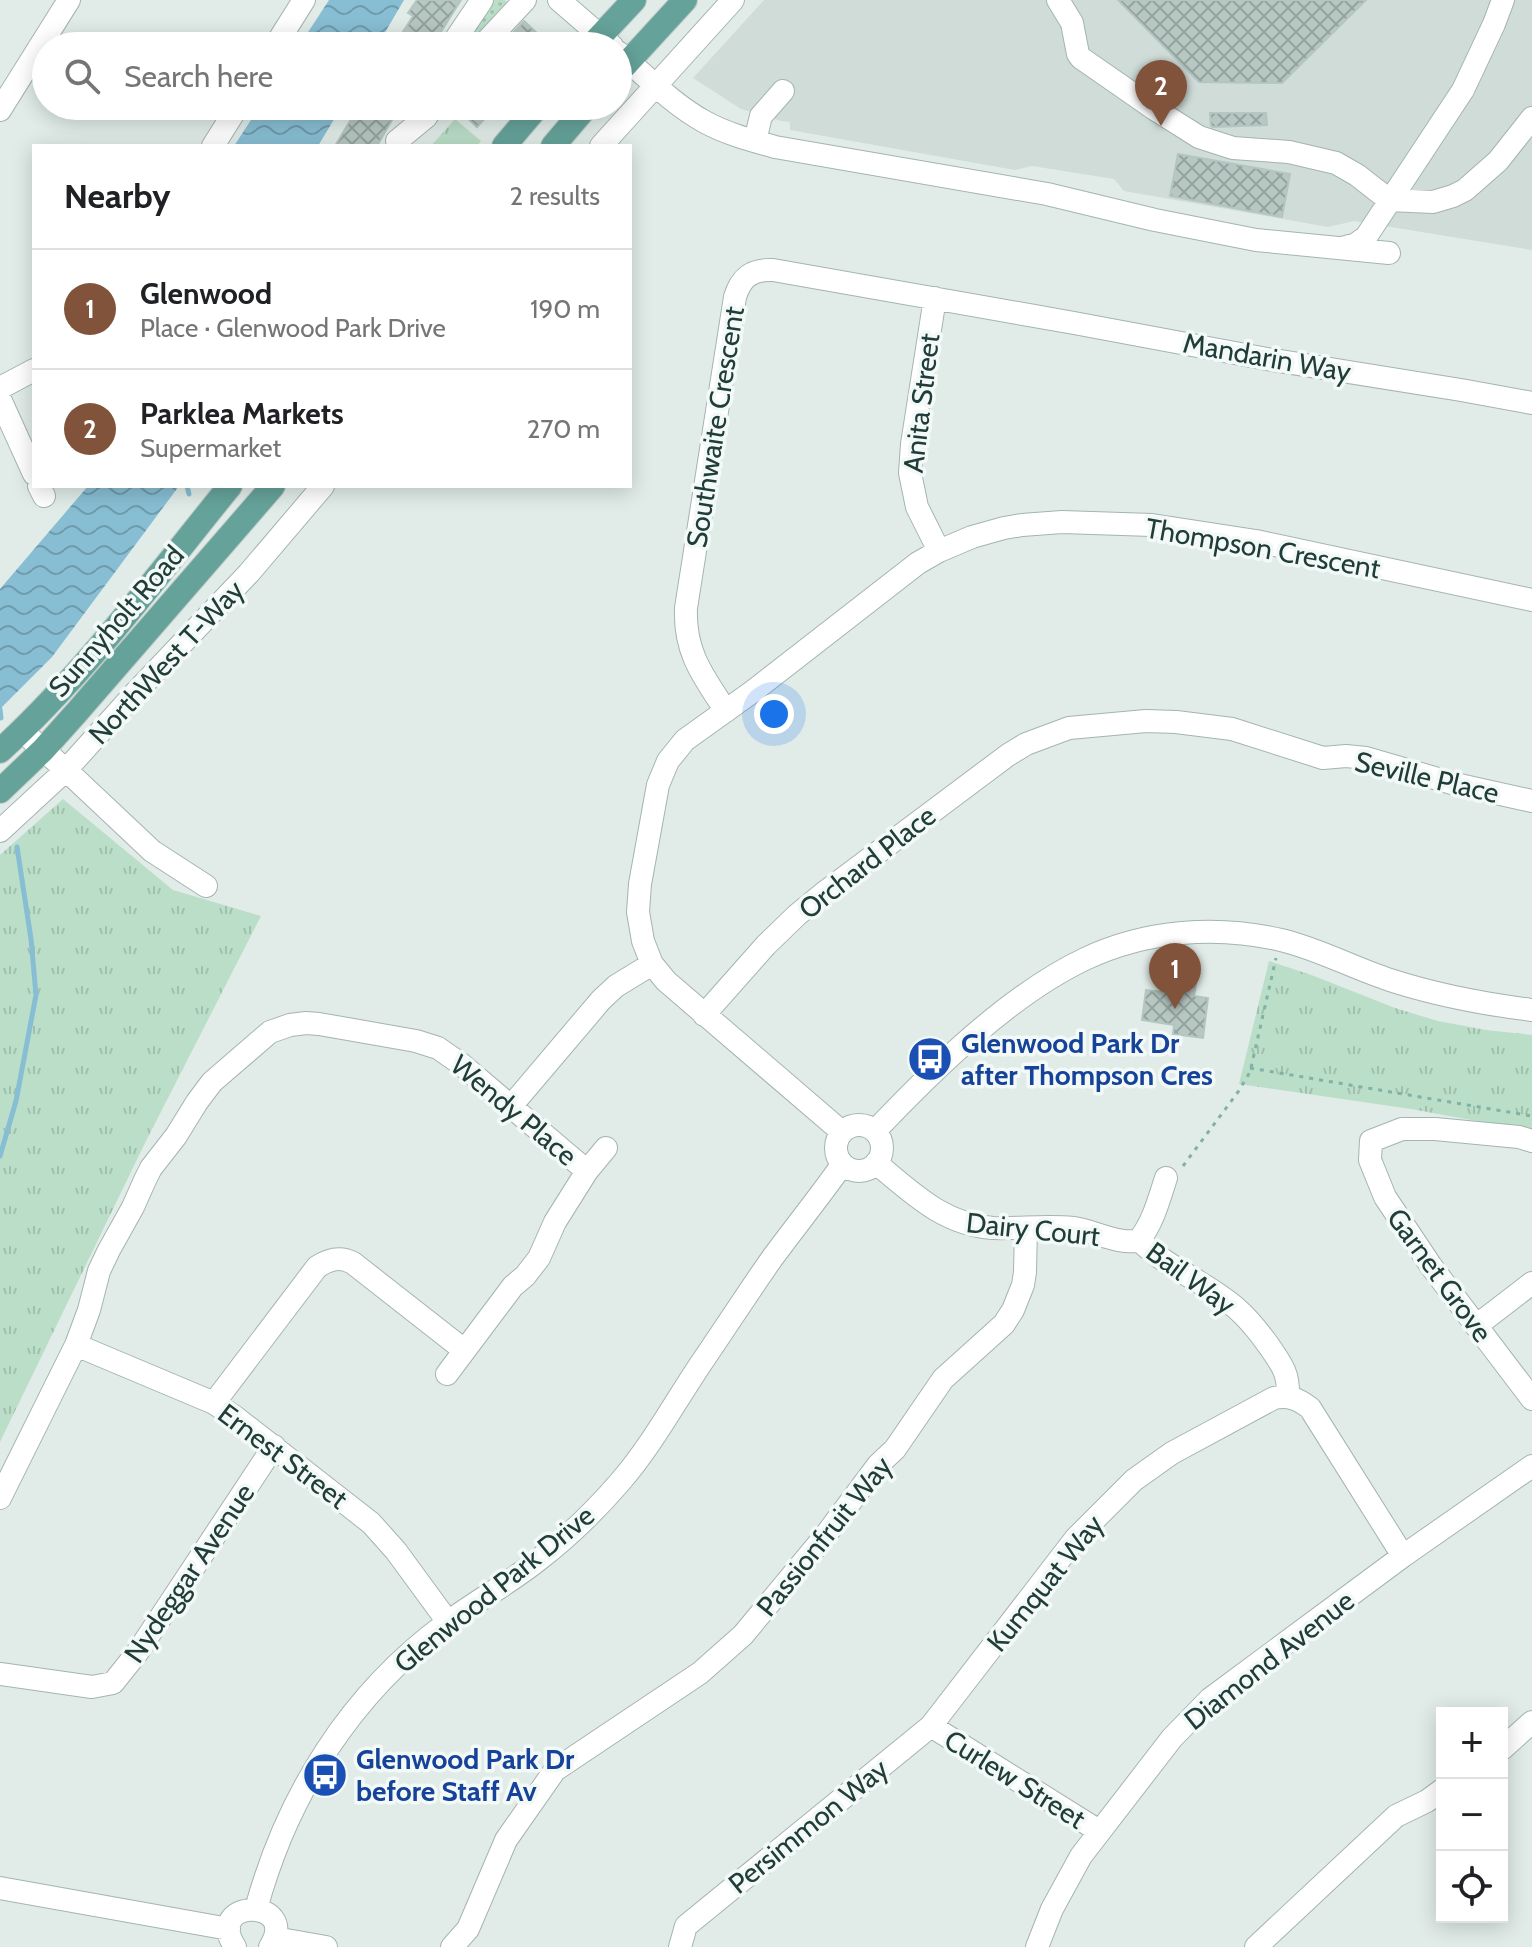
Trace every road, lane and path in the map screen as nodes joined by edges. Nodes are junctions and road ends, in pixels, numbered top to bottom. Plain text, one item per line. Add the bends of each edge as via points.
1 (69, 0) edge
2 (304, 0) edge
3 (482, 0) edge
4 (525, 0) edge
5 (559, 0) edge
6 (634, 0) edge
7 (685, 0) edge
8 (733, 0) edge
9 (1058, 0) edge
10 (1503, 0) edge
11 (49, 32) edge
12 (284, 32) edge
13 (460, 32) edge
14 (495, 32) edge
15 (591, 32) edge
16 (620, 32) edge
17 (632, 37) edge
18 (32, 59) edge
19 (632, 68) edge
20 (656, 86) junction
21 (783, 91) dead end
22 (0, 110) edge
23 (632, 112) edge
24 (1532, 118) edge
25 (229, 120) edge
26 (405, 120) edge
27 (422, 120) edge
28 (526, 120) edge
29 (575, 120) edge
30 (625, 120) edge
31 (755, 141) junction
32 (395, 143) edge
33 (214, 144) edge
34 (506, 144) edge
35 (555, 144) edge
36 (603, 144) edge
37 (1389, 200) junction
38 (1341, 248) junction
39 (1389, 253) dead end
40 (935, 298) junction
41 (1074, 323) joint
42 (32, 371) edge
43 (0, 388) edge
44 (0, 399) edge
45 (1532, 403) edge
46 (32, 470) edge
47 (228, 488) edge
48 (271, 488) edge
49 (321, 488) edge
50 (939, 551) junction
51 (1532, 600) edge
52 (726, 711) junction
53 (22, 731) junction
54 (43, 750) junction
55 (0, 751) edge
56 (1323, 758) joint
57 (66, 770) junction
58 (0, 791) edge
59 (1532, 801) edge
60 (0, 831) edge
61 (206, 886) dead end
62 (1276, 958) dead end
63 (652, 964) junction
64 (1532, 1010) edge
65 (704, 1015) junction
66 (1250, 1068) junction
67 (512, 1105) junction
68 (1532, 1116) edge
69 (875, 1131) junction
70 (842, 1132) junction
71 (1532, 1141) edge
72 (606, 1148) dead end
73 (876, 1163) junction
74 (842, 1165) junction
75 (587, 1171) junction
76 (1166, 1178) joint
77 (1026, 1228) junction
78 (1139, 1240) junction
79 (1532, 1283) edge
80 (1476, 1326) junction
81 (76, 1345) junction
82 (464, 1350) junction
83 (447, 1374) dead end
84 (1288, 1397) junction
85 (1532, 1399) edge
86 (214, 1403) junction
87 (274, 1446) junction
88 (1532, 1466) edge
89 (0, 1498) edge
90 (1403, 1556) junction
91 (448, 1622) junction
92 (0, 1674) edge
93 (1532, 1722) edge
94 (931, 1726) junction
95 (1508, 1744) edge
96 (1436, 1794) edge
97 (1099, 1831) junction
98 (0, 1888) edge
99 (256, 1909) junction
100 (683, 1937) edge
101 (232, 1938) edge
102 (272, 1943) edge
103 (326, 1947) edge
104 (452, 1947) edge
105 (1037, 1947) edge
106 (1256, 1947) edge

1 - 11 street
2 - 12 street
3 - 13 street
4 - 14 street
5 - 15 street
6 - 16 main road
7 - 17 main road
8 - 20 street
9 - 37 street via 1072,23 1078,54 1087,63 1199,137 1233,148 1289,152 1336,163
10 - 37 street via 1463,90
18 - 22 street
19 - 20 street
20 - 23 street
20 - 31 street via 695,128
21 - 31 street via 761,116
24 - 37 street via 1498,161 1465,190 1433,202
25 - 33 street
26 - 32 street
27 - 32 street
28 - 34 main road
29 - 35 main road
30 - 36 street
31 - 38 street via 1047,194 1256,240
37 - 38 street via 1366,237
38 - 39 street
40 - 41 street, Southwaite Crescent
40 - 50 street, Anita Street via 910,473 917,507
40 - 52 street, Southwaite Crescent via 767,270 741,282 686,608 694,661
41 - 45 street, Mandarin Way
42 - 43 street
44 - 46 street
47 - 53 main road, Sunnyholt Road via 86,663
48 - 54 main road, Sunnyholt Road
49 - 57 street, NorthWest T-Way
50 - 51 street, Thompson Crescent via 1022,525 1162,526
50 - 52 street, Thompson Crescent via 903,573
52 - 63 street, Thompson Crescent via 685,740 658,785 638,912
53 - 54 street
53 - 55 main road, Sunnyholt Road
54 - 57 street
54 - 58 main road, Sunnyholt Road
56 - 59 street, Seville Place via 1366,758
56 - 65 street, Orchard Place via 1232,729 1176,722 1076,727 1026,744 825,892 766,945
57 - 60 street, NorthWest T-Way
57 - 61 street via 152,851
62 - 66 path
63 - 65 street, Thompson Crescent
63 - 67 street via 601,1000
64 - 69 street via 1421,989 1262,936 1199,932 1154,937 1087,958 1048,979 951,1055
65 - 70 street, Thompson Crescent
66 - 68 path
66 - 76 path via 1185,1165
67 - 75 street, Wendy Place
67 - 81 street, Wendy Place via 428,1044 319,1024 270,1032 212,1082 151,1168 99,1271
69 - 70 street via 852,1125
69 - 73 street via 882,1145
70 - 74 street via 835,1149
71 - 80 street, Garnet Grove via 1435,1129 1402,1129 1371,1141 1370,1160 1385,1197
72 - 75 street, Wendy Place
73 - 74 street via 861,1172
73 - 77 street, Dairy Court via 942,1215 971,1225
74 - 91 street, Glenwood Park Drive via 621,1480 537,1561
75 - 82 street via 539,1258
76 - 78 street, Dairy Court
77 - 78 street, Dairy Court via 1055,1226
77 - 104 street, Passionfruit Way via 1023,1285 998,1330 950,1371 895,1449 743,1635 700,1673 555,1770 506,1840 468,1929
78 - 84 street, Bail Way via 1254,1326 1287,1374
79 - 80 street
80 - 85 street, Garnet Grove
81 - 86 street, Ernest Street
81 - 89 street
82 - 83 street
82 - 86 street via 353,1263 328,1260 317,1267
84 - 90 street via 1310,1408
84 - 94 street, Kumquat Way via 1274,1398 1172,1453 1134,1480 1076,1538
86 - 87 street, Ernest Street
87 - 91 street, Ernest Street via 377,1529
87 - 92 street, Nydeggar Avenue via 113,1683 92,1687
88 - 90 street, Diamond Avenue
90 - 97 street, Diamond Avenue via 1210,1699
91 - 99 street, Glenwood Park Drive via 376,1686 328,1745 273,1854
93 - 95 street
94 - 97 street, Curlew Street
94 - 100 street, Persimmon Way
96 - 106 street via 1396,1816
97 - 105 street, Diamond Avenue via 1067,1878
98 - 101 street
99 - 101 street via 237,1914 231,1923
99 - 102 street via 273,1921
102 - 103 street

